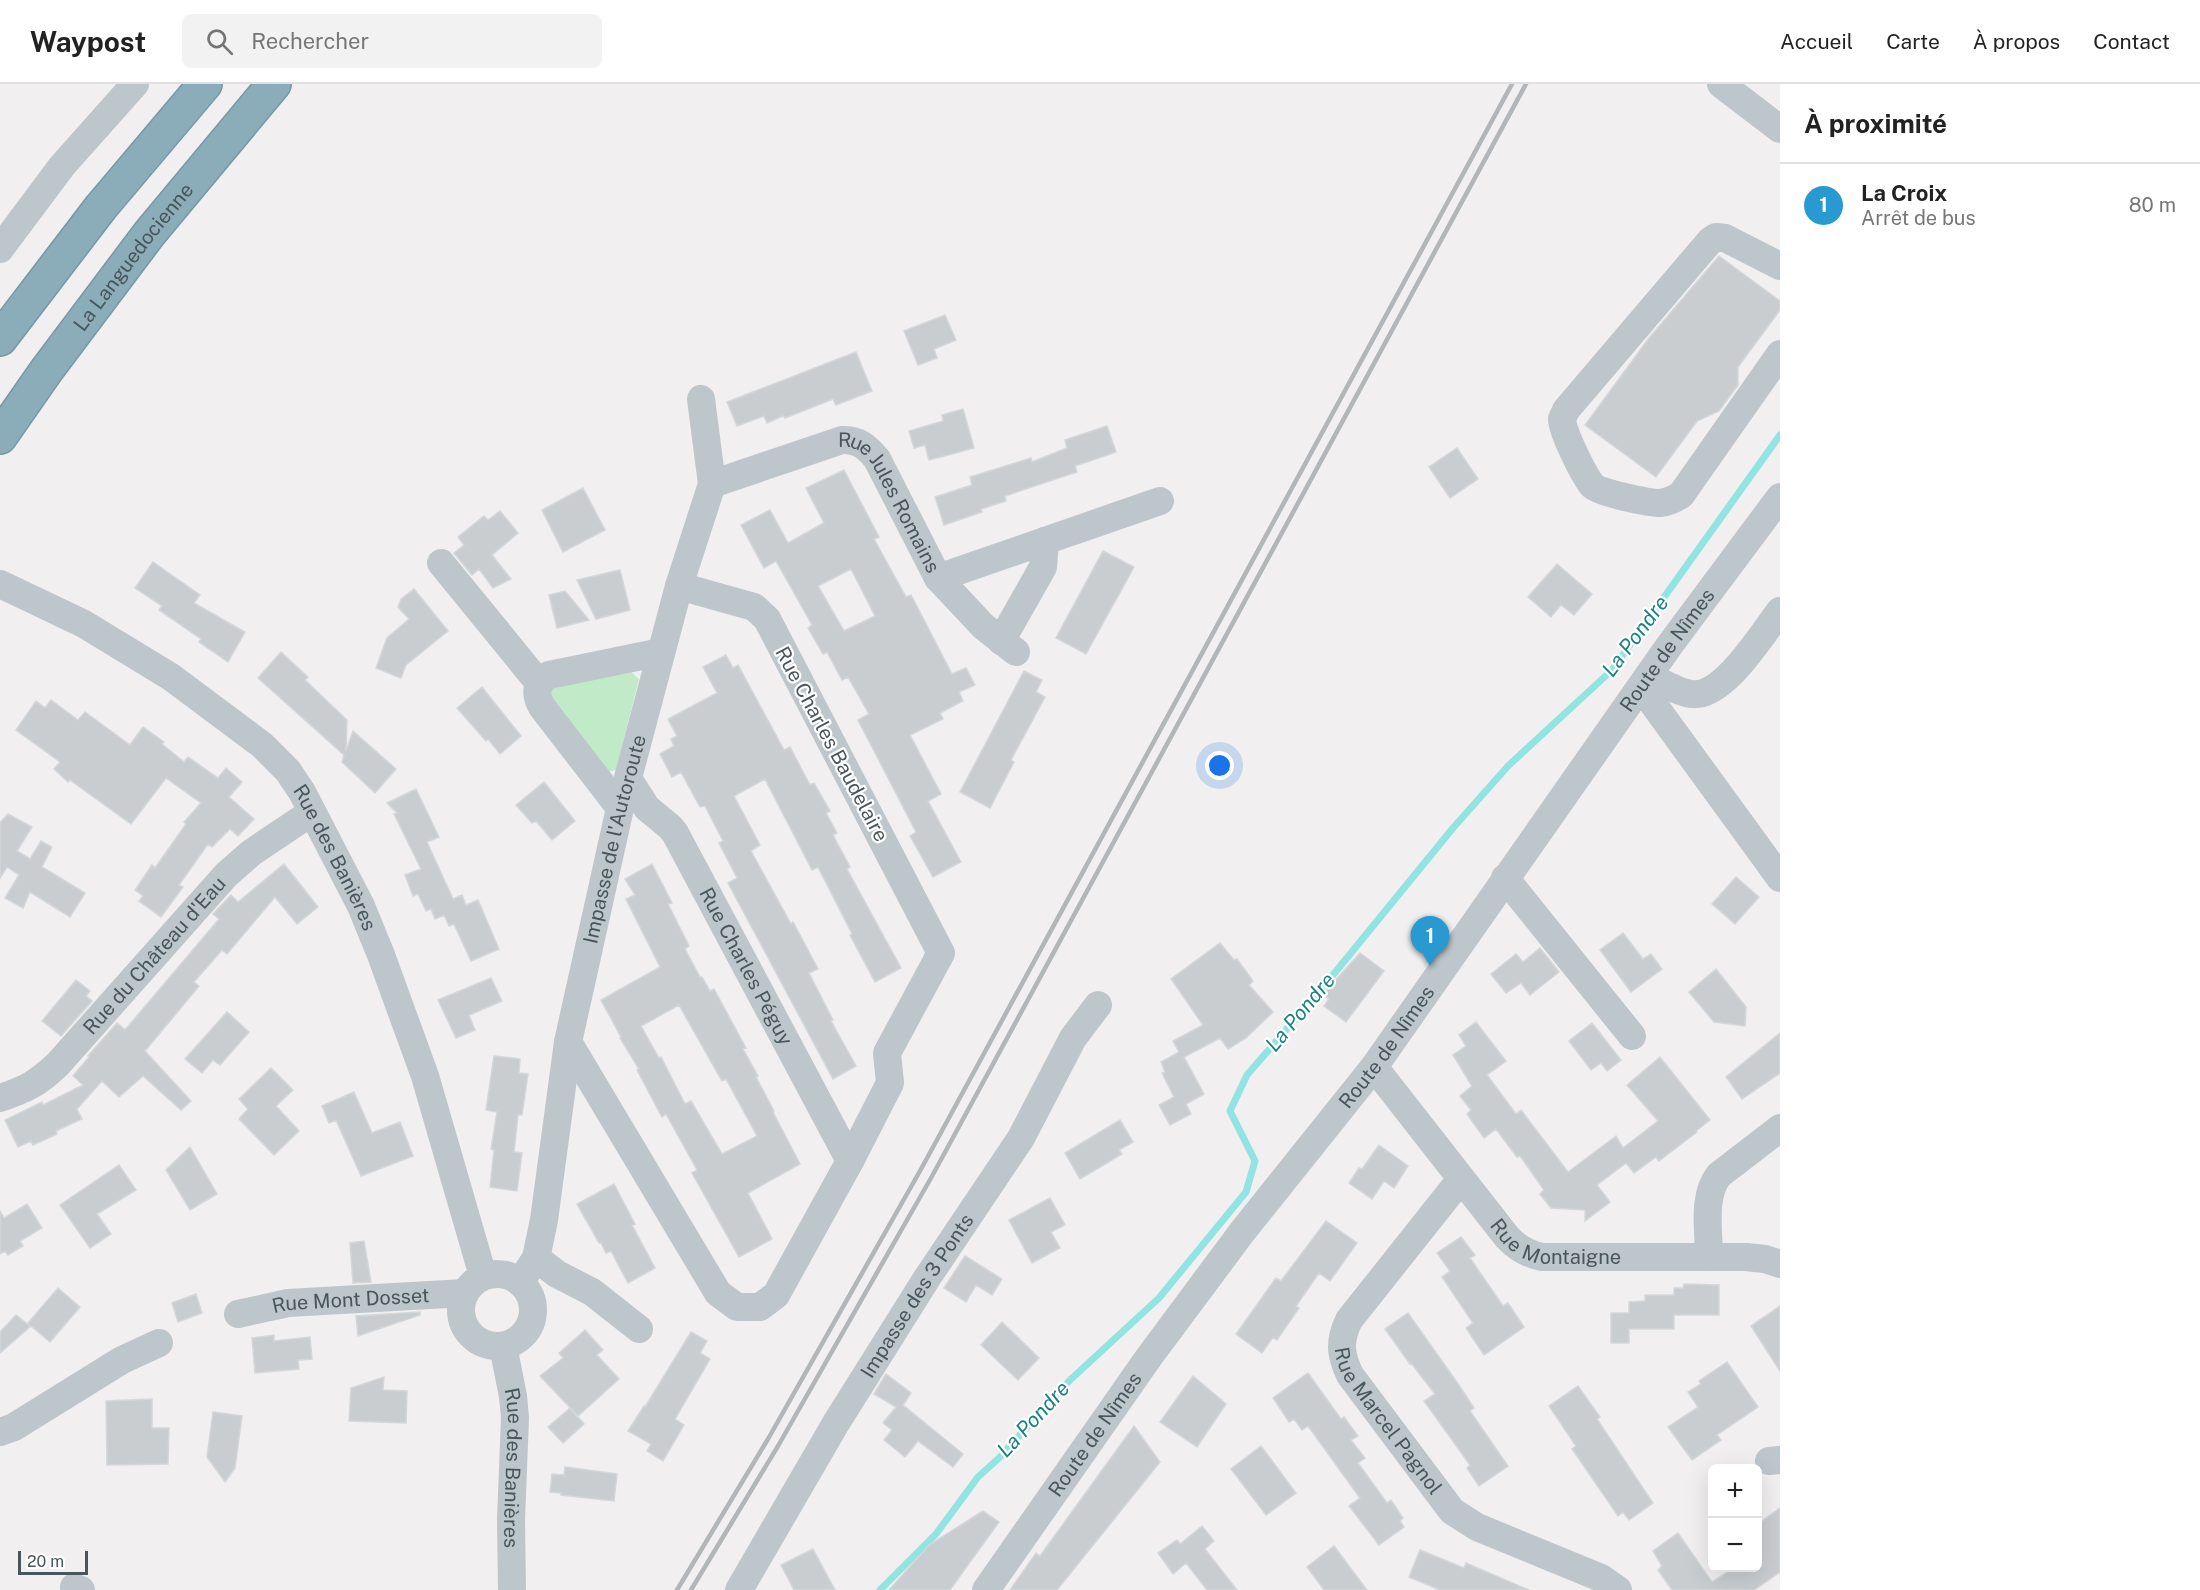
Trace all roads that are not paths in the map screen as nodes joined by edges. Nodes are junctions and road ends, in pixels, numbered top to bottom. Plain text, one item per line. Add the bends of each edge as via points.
1 (135, 84) edge
2 (205, 84) edge
3 (274, 84) edge
4 (1721, 84) edge
5 (1780, 129) edge
6 (0, 249) edge
7 (1780, 266) edge
8 (0, 339) edge
9 (1780, 354) edge
10 (701, 399) dead end
11 (0, 437) edge
12 (712, 484) junction
13 (1780, 497) edge
14 (1160, 501) dead end
15 (1045, 541) junction
16 (441, 563) dead end
17 (938, 578) junction
18 (0, 584) edge
19 (680, 586) junction
20 (1780, 611) edge
21 (662, 652) junction
22 (1644, 682) junction
23 (539, 683) junction
24 (629, 780) junction
25 (620, 808) junction
26 (312, 812) junction
27 (1780, 878) edge
28 (1505, 879) junction
29 (1098, 1005) dead end
30 (1632, 1036) dead end
31 (568, 1042) junction
32 (1374, 1067) junction
33 (0, 1098) edge
34 (1780, 1128) edge
35 (850, 1161) junction
36 (1461, 1179) junction
37 (1709, 1257) junction
38 (536, 1258) junction
39 (1780, 1264) edge
40 (520, 1281) junction
41 (474, 1285) junction
42 (238, 1314) dead end
43 (639, 1329) dead end
44 (159, 1342) dead end
45 (503, 1346) junction
46 (0, 1432) edge
47 (512, 1590) edge
48 (739, 1590) edge
49 (986, 1590) edge
50 (1618, 1590) edge

1 - 6 street via 62,166
2 - 8 highway via 101,207
3 - 11 highway, La Languedocienne via 149,234
4 - 5 street
7 - 9 street via 1725,238 1710,241 1566,410 1564,428 1586,477 1594,487 1606,492 1658,503 1682,495
10 - 12 street, Impasse de l'Autoroute
12 - 17 street, Rue Jules Romains via 852,439 877,459
12 - 19 street, Impasse de l'Autoroute
13 - 22 street, Route de Nîmes
14 - 15 street, Rue Jules Romains
15 - 17 street, Rue Jules Romains
15 - 17 street via 1043,567 1008,646
16 - 23 street
18 - 26 street, Rue des Banières via 84,624 214,707 277,758
19 - 21 street, Impasse de l'Autoroute
19 - 35 street, Rue Charles Baudelaire via 754,607 766,619 941,953 887,1053 890,1083
20 - 22 street via 1719,687 1705,694 1690,694
21 - 23 street via 549,675
21 - 24 street, Impasse de l'Autoroute
22 - 27 street
22 - 28 street, Route de Nîmes
23 - 25 street via 537,695 542,707
24 - 25 street, Impasse de l'Autoroute
24 - 35 street, Rue Charles Péguy via 647,808 675,833
25 - 31 street, Impasse de l'Autoroute
26 - 33 street, Rue du Château d'Eau via 226,875 42,1079
26 - 41 street, Rue des Banières via 361,906 425,1077
28 - 30 street
28 - 32 street, Route de Nîmes
29 - 48 street, Impasse des 3 Ponts via 1073,1038 1021,1138 836,1423
31 - 35 street via 718,1293 737,1307 760,1307 776,1295
31 - 38 street, Impasse de l'Autoroute
32 - 36 street, Rue Montaigne
32 - 49 street, Route de Nîmes via 1206,1280
34 - 37 street via 1712,1184
36 - 37 street, Rue Montaigne via 1514,1245 1528,1254
36 - 50 street, Rue Marcel Pagnol via 1349,1320 1342,1335 1344,1362 1452,1511 1477,1527 1601,1578
37 - 39 street, Rue Montaigne via 1765,1258
38 - 40 street, Impasse de l'Autoroute
38 - 43 street via 592,1292
40 - 41 street via 502,1274
40 - 45 street via 529,1290 534,1314 524,1335
41 - 42 street, Rue Mont Dosset via 288,1303
41 - 45 street via 461,1304 465,1327 481,1342
44 - 46 street
45 - 47 street, Rue des Banières via 515,1418

